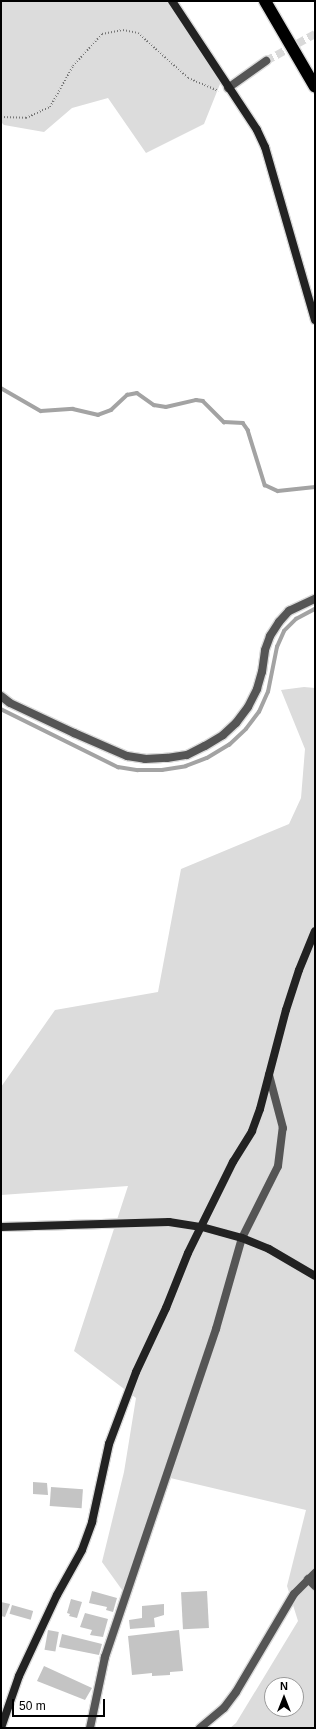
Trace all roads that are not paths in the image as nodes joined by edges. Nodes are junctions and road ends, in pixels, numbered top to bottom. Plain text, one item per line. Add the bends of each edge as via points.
1 (172, 1) edge
2 (265, 1) edge
3 (266, 61) tunnel mouth
4 (315, 87) edge
5 (228, 88) junction
6 (315, 320) edge
7 (315, 599) edge
8 (1, 696) edge
9 (315, 931) edge
10 (269, 1075) junction
11 (1, 1227) edge
12 (202, 1227) junction
13 (242, 1238) junction
14 (315, 1276) edge
15 (315, 1573) edge
16 (308, 1579) junction
17 (315, 1586) edge
18 (2, 1728) edge
19 (90, 1728) edge
20 (200, 1728) edge

1 - 5 street
2 - 4 highway
3 - 5 street
5 - 6 street via 257,130 265,147
7 - 8 street via 289,611 270,636 257,689 236,723 223,735 187,754 145,759 127,756 66,730 10,703
9 - 10 street via 286,1010
10 - 12 street via 252,1131 233,1162
10 - 13 street via 282,1128 278,1166
11 - 12 street via 169,1222
12 - 13 street
12 - 18 street via 117,1419 92,1522 82,1550 57,1595 19,1676
13 - 14 street via 269,1249
13 - 19 street via 216,1329 105,1657
15 - 16 street
16 - 17 street
16 - 20 street via 281,1614 236,1692 224,1708

